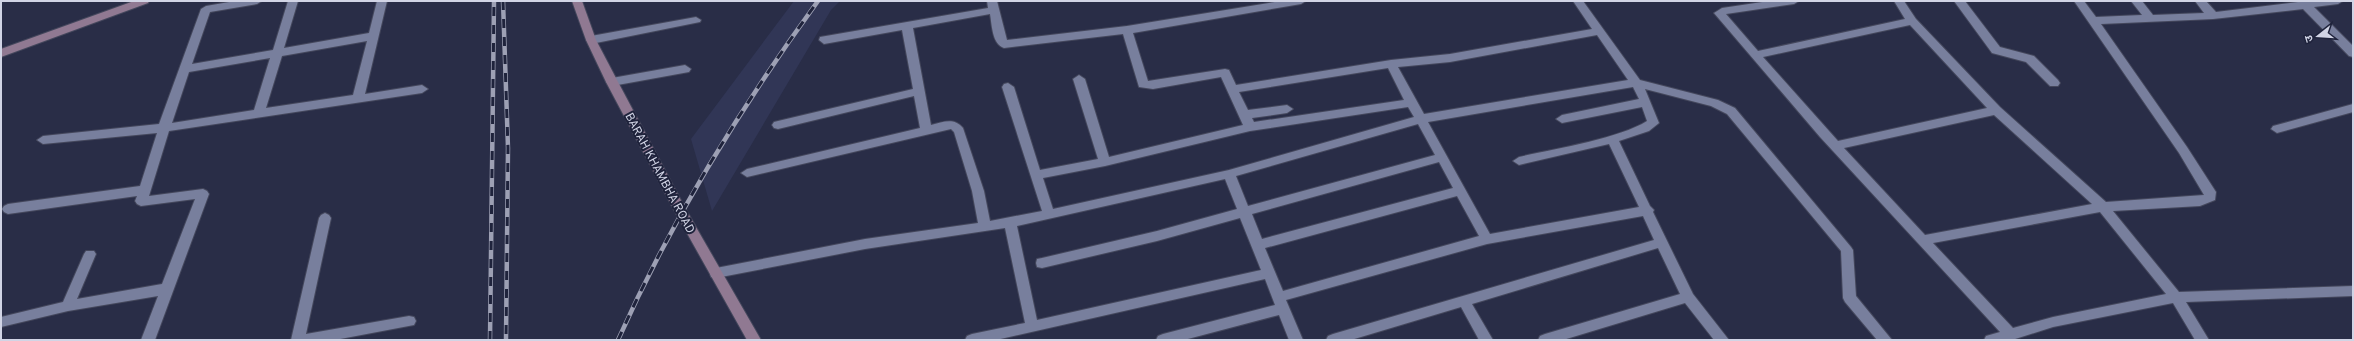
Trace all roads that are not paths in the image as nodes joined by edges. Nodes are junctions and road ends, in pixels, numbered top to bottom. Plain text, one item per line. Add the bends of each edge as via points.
1 (144, 1) edge
2 (257, 1) edge
3 (293, 1) edge
4 (382, 1) edge
5 (577, 1) edge
6 (1301, 1) edge
7 (1578, 1) edge
8 (1794, 1) edge
9 (1899, 1) edge
10 (1959, 1) edge
11 (2079, 1) edge
12 (2136, 1) edge
13 (2200, 1) edge
14 (2338, 1) edge
15 (1761, 3) edge
16 (2304, 3) edge
17 (208, 5) edge
18 (993, 5) edge
19 (2213, 16) junction
20 (2150, 19) junction
21 (696, 20) dead end
22 (1912, 21) junction
23 (2093, 21) junction
24 (907, 25) junction
25 (1127, 30) junction
26 (1600, 31) junction
27 (373, 36) junction
28 (591, 40) junction
29 (824, 40) dead end
30 (277, 51) junction
31 (1, 53) edge
32 (2353, 53) edge
33 (1756, 55) junction
34 (1391, 64) junction
35 (184, 69) junction
36 (685, 69) dead end
37 (1079, 78) dead end
38 (612, 82) junction
39 (1636, 83) junction
40 (2054, 84) dead end
41 (1008, 87) dead end
42 (422, 89) dead end
43 (1234, 89) junction
44 (920, 91) junction
45 (358, 98) junction
46 (1411, 102) junction
47 (1646, 102) junction
48 (2353, 108) edge
49 (1286, 109) dead end
50 (1996, 110) junction
51 (259, 114) junction
52 (1244, 115) junction
53 (1421, 119) junction
54 (1562, 119) dead end
55 (778, 125) dead end
56 (1250, 127) junction
57 (164, 128) junction
58 (2278, 129) dead end
59 (926, 130) junction
60 (1612, 139) junction
61 (43, 140) dead end
62 (1836, 146) junction
63 (1442, 157) junction
64 (1519, 161) dead end
65 (1105, 162) junction
66 (747, 173) dead end
67 (1228, 174) junction
68 (1036, 175) junction
69 (144, 190) junction
70 (1460, 191) junction
71 (2103, 207) junction
72 (8, 209) dead end
73 (1648, 210) junction
74 (1244, 212) junction
75 (1049, 215) junction
76 (325, 218) dead end
77 (1010, 223) junction
78 (985, 226) junction
79 (1487, 239) junction
80 (1923, 240) junction
81 (1663, 242) junction
82 (1258, 245) junction
83 (90, 254) dead end
84 (1042, 263) dead end
85 (716, 273) junction
86 (1269, 273) junction
87 (166, 289) junction
88 (2353, 291) edge
89 (1688, 296) junction
90 (2176, 297) junction
91 (1464, 301) junction
92 (1281, 303) junction
93 (68, 306) junction
94 (1, 322) edge
95 (409, 322) dead end
96 (1032, 326) junction
97 (2011, 335) junction
98 (148, 340) edge
99 (298, 340) edge
100 (305, 340) edge
101 (754, 340) edge
102 (972, 340) edge
103 (1163, 340) edge
104 (1296, 340) edge
105 (1333, 340) edge
106 (1486, 340) edge
107 (1545, 340) edge
108 (1722, 340) edge
109 (1885, 340) edge
110 (1990, 340) edge
111 (2202, 340) edge

1 - 31 street
2 - 17 street
3 - 30 street
4 - 27 street
5 - 28 street, BARAH KHAMBHA ROAD
6 - 25 street
7 - 26 street
8 - 15 street
9 - 22 street
10 - 40 street via 1996,50 2030,59
11 - 23 street
12 - 20 street
13 - 19 street
14 - 16 street
15 - 33 street via 1719,13
16 - 19 street
16 - 32 street
17 - 35 street
18 - 24 street
18 - 25 street via 1001,41 1004,44
19 - 20 street
20 - 23 street
21 - 28 street
22 - 33 street
22 - 50 street
23 - 71 street via 2183,150 2211,197 2200,201
24 - 29 street
24 - 44 street
25 - 43 street via 1142,84 1153,85 1222,72 1227,75
26 - 34 street via 1450,58
26 - 39 street
27 - 30 street
27 - 45 street
28 - 38 street, BARAH KHAMBHA ROAD
30 - 35 street
30 - 51 street
33 - 62 street
34 - 43 street
34 - 46 street
35 - 57 street
36 - 38 street
37 - 65 street
38 - 85 street, BARAH KHAMBHA ROAD
39 - 47 street
39 - 53 street
39 - 109 street via 1714,103 1730,111 1847,250 1850,298
41 - 68 street
42 - 45 street
43 - 52 street
44 - 55 street
44 - 59 street
45 - 51 street
46 - 53 street
46 - 56 street
47 - 54 street
47 - 60 street via 1654,120 1651,125
48 - 58 street
49 - 52 street
50 - 62 street
50 - 71 street
51 - 57 street
52 - 56 street
53 - 63 street
53 - 67 street
56 - 65 street
57 - 61 street
57 - 69 street
59 - 66 street
59 - 78 street via 948,124 957,127 978,191
60 - 64 street
60 - 73 street
62 - 80 street
63 - 70 street
63 - 74 street
65 - 68 street
67 - 74 street
67 - 75 street
68 - 75 street
69 - 72 street
69 - 87 street via 142,201 203,194
70 - 79 street
70 - 82 street
71 - 80 street
71 - 90 street
73 - 79 street
73 - 81 street
74 - 82 street
74 - 84 street
75 - 77 street
76 - 99 street
77 - 78 street
77 - 96 street
78 - 85 street via 865,244
79 - 92 street
80 - 97 street
81 - 89 street
81 - 91 street
82 - 86 street
83 - 93 street
85 - 101 street, BARAH KHAMBHA ROAD
86 - 92 street
86 - 96 street
87 - 93 street
87 - 98 street
88 - 90 street
89 - 107 street
89 - 108 street
90 - 97 street via 2053,322
90 - 111 street
91 - 105 street
91 - 106 street
92 - 103 street
92 - 104 street
93 - 94 street
95 - 100 street
96 - 102 street
97 - 110 street

